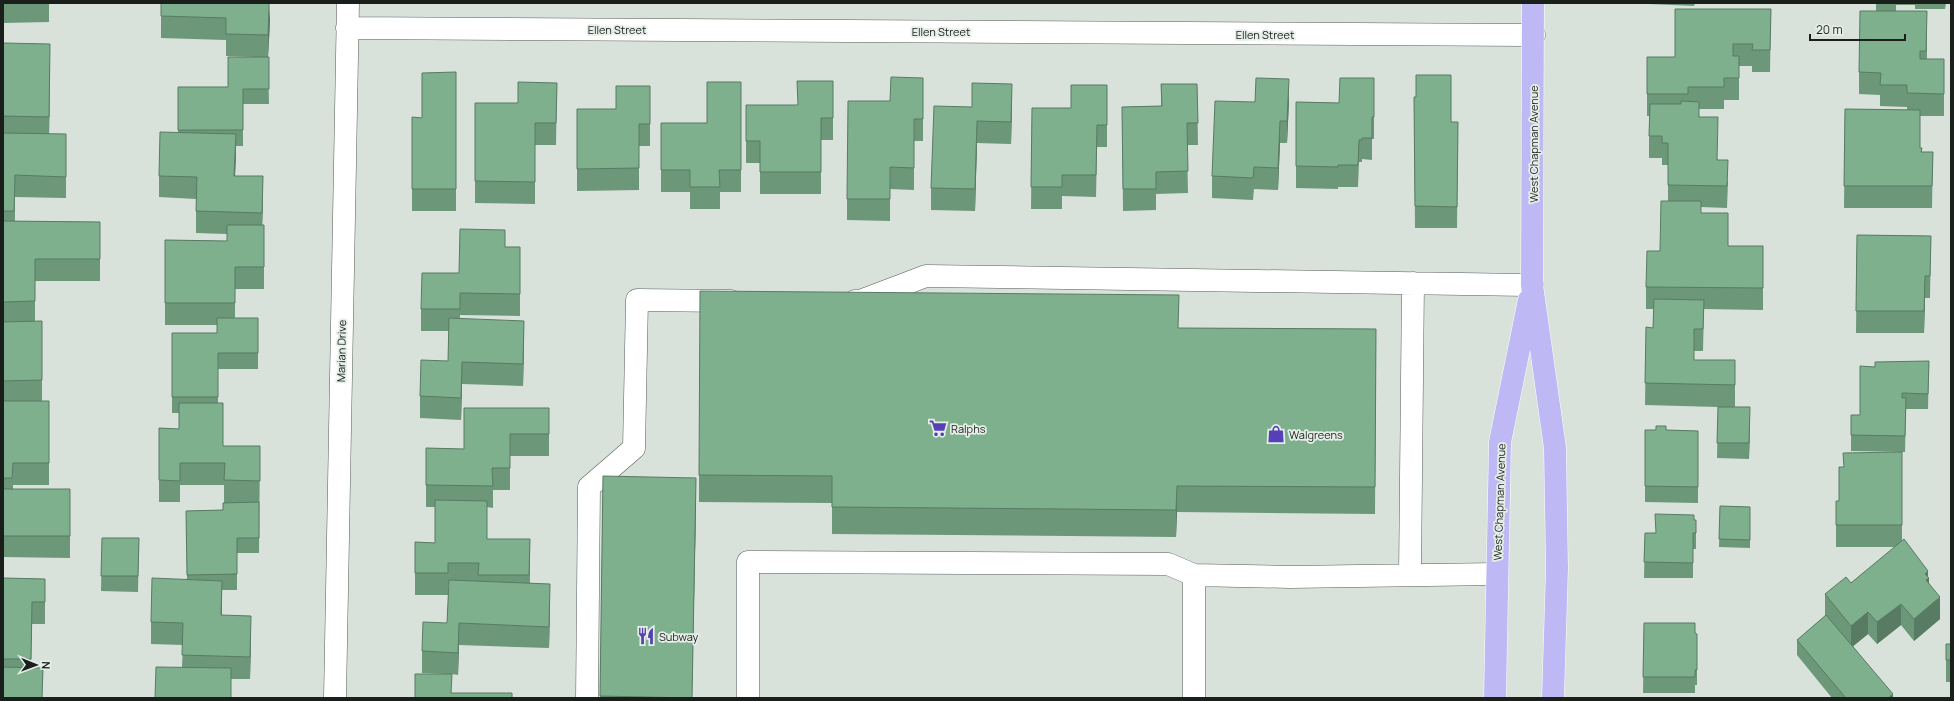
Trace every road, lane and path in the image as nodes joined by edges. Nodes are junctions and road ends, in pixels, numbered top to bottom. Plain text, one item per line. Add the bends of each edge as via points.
1 (348, 3) edge
2 (1534, 3) edge
3 (348, 28) junction
4 (1534, 35) junction
5 (1413, 283) junction
6 (1532, 285) junction
7 (749, 301) edge
8 (836, 301) edge
9 (1410, 574) junction
10 (1496, 574) junction
11 (1194, 575) junction
12 (335, 698) edge
13 (587, 698) edge
14 (748, 698) edge
15 (1194, 698) edge
16 (1496, 698) edge
17 (1553, 698) edge

1 - 3 street, Marian Drive
2 - 4 main road, West Chapman Avenue
3 - 4 street, Ellen Street
3 - 12 street, Marian Drive
4 - 6 main road, West Chapman Avenue
5 - 6 street
5 - 8 street via 926,276 860,301
5 - 9 street
6 - 10 main road, West Chapman Avenue via 1500,442
6 - 17 main road, West Chapman Avenue via 1556,448 1557,568
7 - 13 street via 637,300 634,448 589,487
9 - 10 street
9 - 11 street via 1290,577
10 - 16 main road, West Chapman Avenue
11 - 14 street via 1168,564 748,562
11 - 15 street

